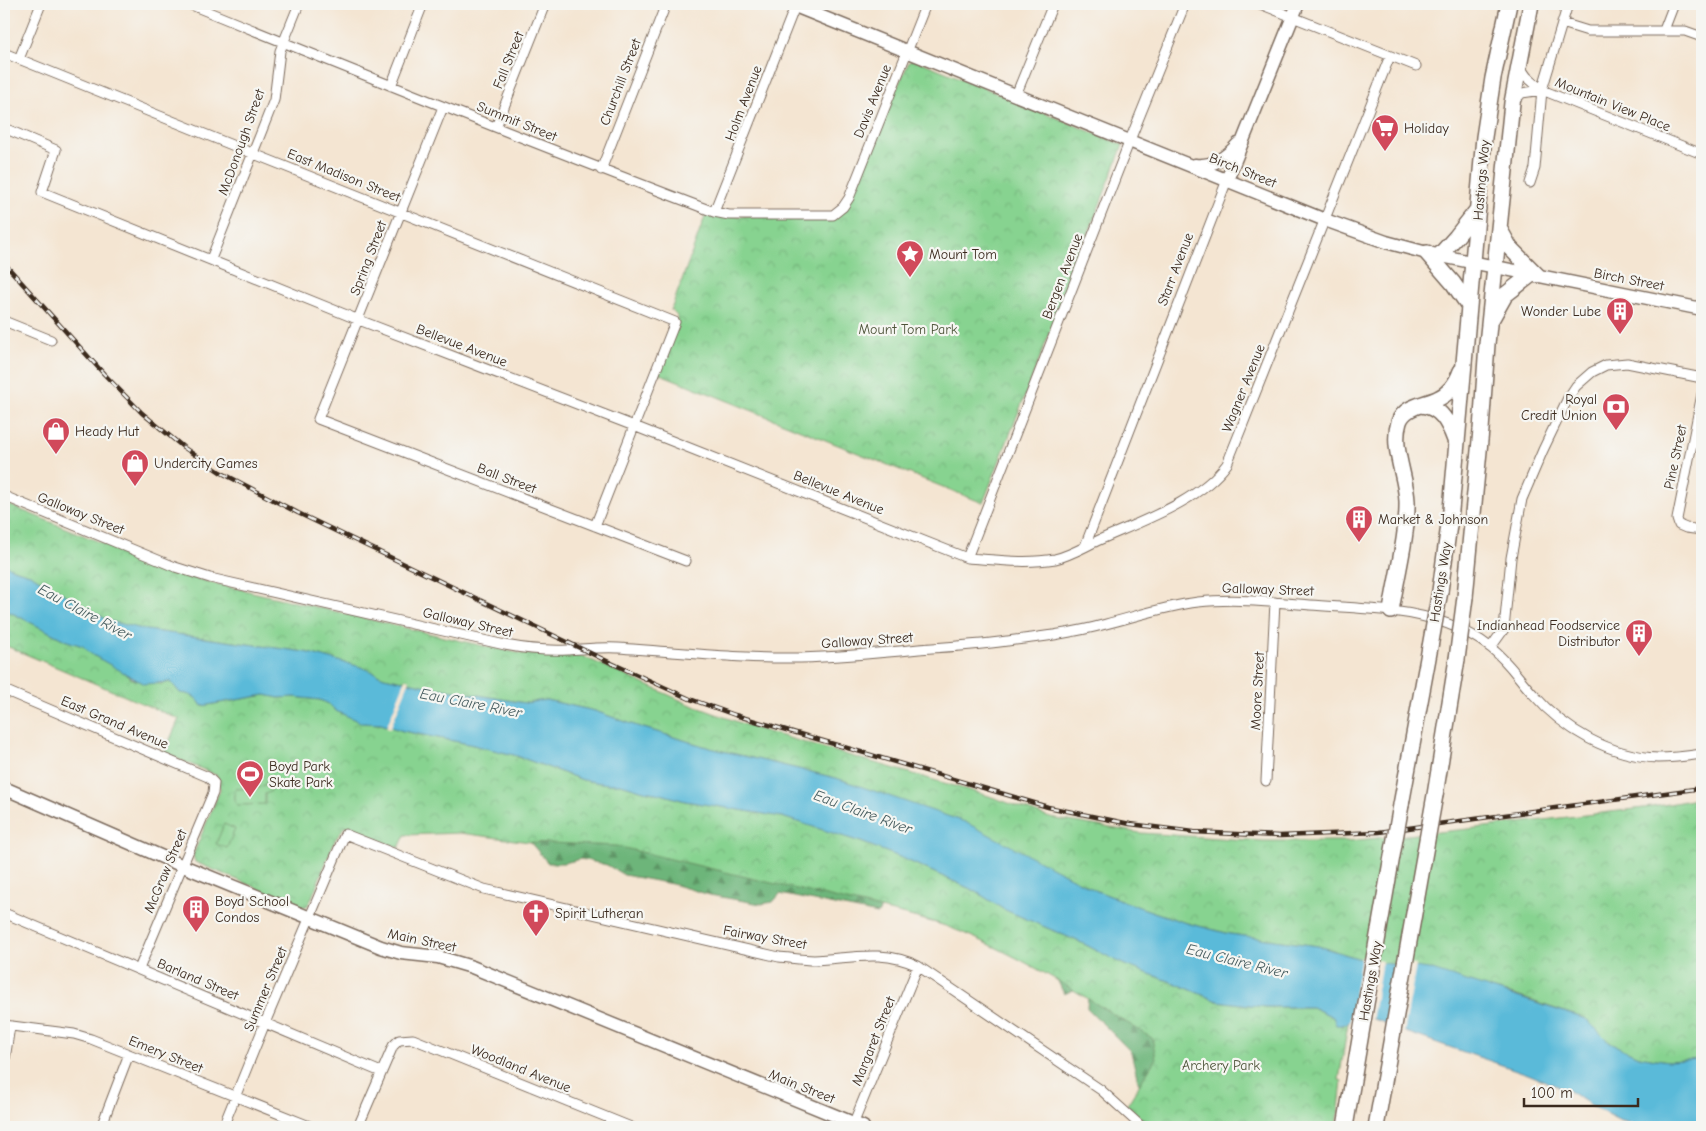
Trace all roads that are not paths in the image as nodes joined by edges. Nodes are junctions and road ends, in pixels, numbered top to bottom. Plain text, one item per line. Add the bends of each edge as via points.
1 (41, 4) edge
2 (189, 4) edge
3 (299, 4) edge
4 (423, 4) edge
5 (545, 4) edge
6 (666, 4) edge
7 (794, 4) edge
8 (926, 4) edge
9 (1053, 4) edge
10 (1185, 4) edge
11 (1260, 4) edge
12 (1298, 4) edge
13 (1509, 4) edge
14 (1531, 4) edge
15 (1568, 4) edge
16 (1674, 4) edge
17 (1292, 17) junction
18 (1562, 23) junction
19 (1664, 30) junction
20 (1702, 37) edge
21 (283, 42) junction
22 (907, 51) junction
23 (4, 53) edge
24 (1390, 56) junction
25 (19, 59) junction
26 (1416, 66) dead end
27 (1520, 67) junction
28 (390, 86) junction
29 (1542, 90) junction
30 (1016, 95) junction
31 (1512, 104) junction
32 (443, 107) junction
33 (496, 127) junction
34 (4, 128) edge
35 (1243, 138) junction
36 (1130, 140) junction
37 (254, 154) junction
38 (1702, 154) edge
39 (1191, 165) junction
40 (601, 170) junction
41 (1227, 180) junction
42 (1530, 183) dead end
43 (843, 207) joint
44 (1478, 209) junction
45 (400, 212) junction
46 (714, 212) junction
47 (1325, 220) junction
48 (1500, 230) junction
49 (1433, 254) junction
50 (211, 259) junction
51 (1473, 262) junction
52 (1495, 267) junction
53 (1534, 275) junction
54 (1469, 306) junction
55 (1702, 309) edge
56 (359, 320) junction
57 (4, 321) edge
58 (1489, 324) junction
59 (51, 340) dead end
60 (1464, 363) junction
61 (1702, 378) edge
62 (1702, 394) edge
63 (1420, 405) junction
64 (318, 419) joint
65 (634, 426) junction
66 (1456, 443) junction
67 (4, 496) edge
68 (595, 526) junction
69 (1702, 530) edge
70 (1085, 546) junction
71 (968, 558) junction
72 (686, 561) dead end
73 (1275, 602) junction
74 (1391, 611) junction
75 (1491, 647) junction
76 (4, 690) edge
77 (1702, 754) edge
78 (1266, 781) dead end
79 (214, 782) joint
80 (4, 788) edge
81 (345, 834) joint
82 (182, 866) junction
83 (4, 913) edge
84 (309, 918) junction
85 (918, 966) junction
86 (139, 969) junction
87 (265, 1022) junction
88 (7, 1025) edge
89 (129, 1054) junction
90 (4, 1066) edge
91 (380, 1072) junction
92 (236, 1098) junction
93 (857, 1126) edge
94 (101, 1127) edge
95 (223, 1127) edge
96 (312, 1127) edge
97 (358, 1127) edge
98 (631, 1127) edge
99 (1142, 1127) edge
100 (1345, 1127) edge
101 (1376, 1127) edge

1 - 25 street
2 - 21 street, Summit Street
3 - 21 street, McDonough Street
4 - 28 street
5 - 33 street, Fall Street
6 - 40 street, Churchill Street
7 - 22 street, Birch Street
7 - 46 street, Holm Avenue
8 - 22 street, Davis Avenue
9 - 30 street
10 - 36 street, Bergen Avenue
11 - 17 street
12 - 17 street, Starr Avenue
13 - 44 main road, Hastings Way via 1484,137
14 - 27 main road, Hastings Way
15 - 18 street
16 - 19 street
17 - 24 street
17 - 35 street, Starr Avenue
18 - 19 street via 1588,31
18 - 29 street
19 - 20 street via 1686,31
21 - 28 street, Summit Street
21 - 37 street, McDonough Street via 274,100
22 - 30 street, Birch Street
22 - 43 street, Davis Avenue
23 - 25 street, East Madison Street
24 - 26 street
24 - 47 street, Wagner Avenue
25 - 37 street, East Madison Street
27 - 29 street, Mountain View Place
27 - 31 main road, Hastings Way
28 - 32 street, Summit Street
29 - 31 street, Mountain View Place via 1522,93
29 - 38 street, Mountain View Place
29 - 42 street via 1536,168
30 - 36 street, Birch Street
31 - 48 main road, Hastings Way
32 - 33 street, Summit Street
32 - 45 street, Spring Street
33 - 40 street, Summit Street
34 - 50 street, Bellevue Avenue via 56,150 42,192
35 - 39 street via 1220,160 1206,166
35 - 41 street, Starr Avenue
36 - 39 street, Birch Street
36 - 71 street, Bergen Avenue
37 - 45 street, East Madison Street
37 - 50 street, McDonough Street
39 - 41 street, Birch Street
40 - 46 street, Summit Street
41 - 47 street, Birch Street
41 - 70 street, Starr Avenue
43 - 46 street, Summit Street via 833,215 729,215
44 - 49 main road via 1456,237
44 - 51 main road, Hastings Way
45 - 56 street, Spring Street
45 - 65 street, East Madison Street via 675,322
47 - 49 street, Birch Street via 1386,242
47 - 70 street, Wagner Avenue via 1227,464 1219,475 1163,512
48 - 52 main road, Hastings Way
48 - 53 main road via 1510,248
49 - 51 street, Birch Street
49 - 54 main road
50 - 56 street, Bellevue Avenue
51 - 52 street, Birch Street
51 - 54 main road, Hastings Way
52 - 53 street, Birch Street
52 - 58 main road, Hastings Way
53 - 55 street, Birch Street
53 - 58 main road via 1505,295
54 - 60 main road, Hastings Way
56 - 64 street, Spring Street
56 - 65 street, Bellevue Avenue
57 - 59 street
58 - 101 main road, Hastings Way, bridge via 1457,659
60 - 63 main road via 1449,390
60 - 66 main road, Hastings Way
61 - 75 street via 1627,363 1606,365 1576,386 1522,499 1511,558 1504,629
62 - 69 street, Pine Street via 1677,519 1679,525
63 - 66 main road via 1428,406 1443,416
63 - 74 main road via 1403,414 1396,434 1407,503
64 - 68 street, Ball Street
65 - 68 street
65 - 71 street, Bellevue Avenue
66 - 100 main road, Hastings Way, bridge via 1440,591
67 - 73 street, Galloway Street via 210,578 536,650 609,648 799,658 856,655 1002,642 1062,633 1197,602
68 - 72 street, Ball Street
70 - 71 street, Wagner Avenue via 1057,559 1027,562
73 - 74 street, Galloway Street
73 - 78 street, Moore Street
74 - 75 street, Galloway Street via 1419,615 1446,624
75 - 77 street, Galloway Street via 1554,717 1578,733 1602,745 1633,754 1662,758
76 - 79 street, East Grand Avenue
79 - 82 street, McGraw Street via 213,793
80 - 82 street, Main Street
81 - 84 street, Summer Street
81 - 85 street, Fairway Street via 484,889 779,957 814,960 875,955 904,959
82 - 84 street, Main Street
82 - 86 street, McGraw Street
83 - 86 street, Barland Street
84 - 87 street, Summer Street
84 - 93 street, Main Street via 401,953 438,956 472,967
85 - 93 street, Margaret Street
85 - 99 street, Fairway Street via 1101,1090
86 - 87 street, Barland Street
87 - 91 street, Barland Street
87 - 92 street, Summer Street
88 - 89 street, Emery Street via 74,1034
88 - 90 street
89 - 92 street, Emery Street
89 - 94 street
91 - 97 street
91 - 98 street, Woodland Avenue via 393,1046 400,1040 413,1039
92 - 95 street, Summer Street
92 - 96 street, Emery Street

